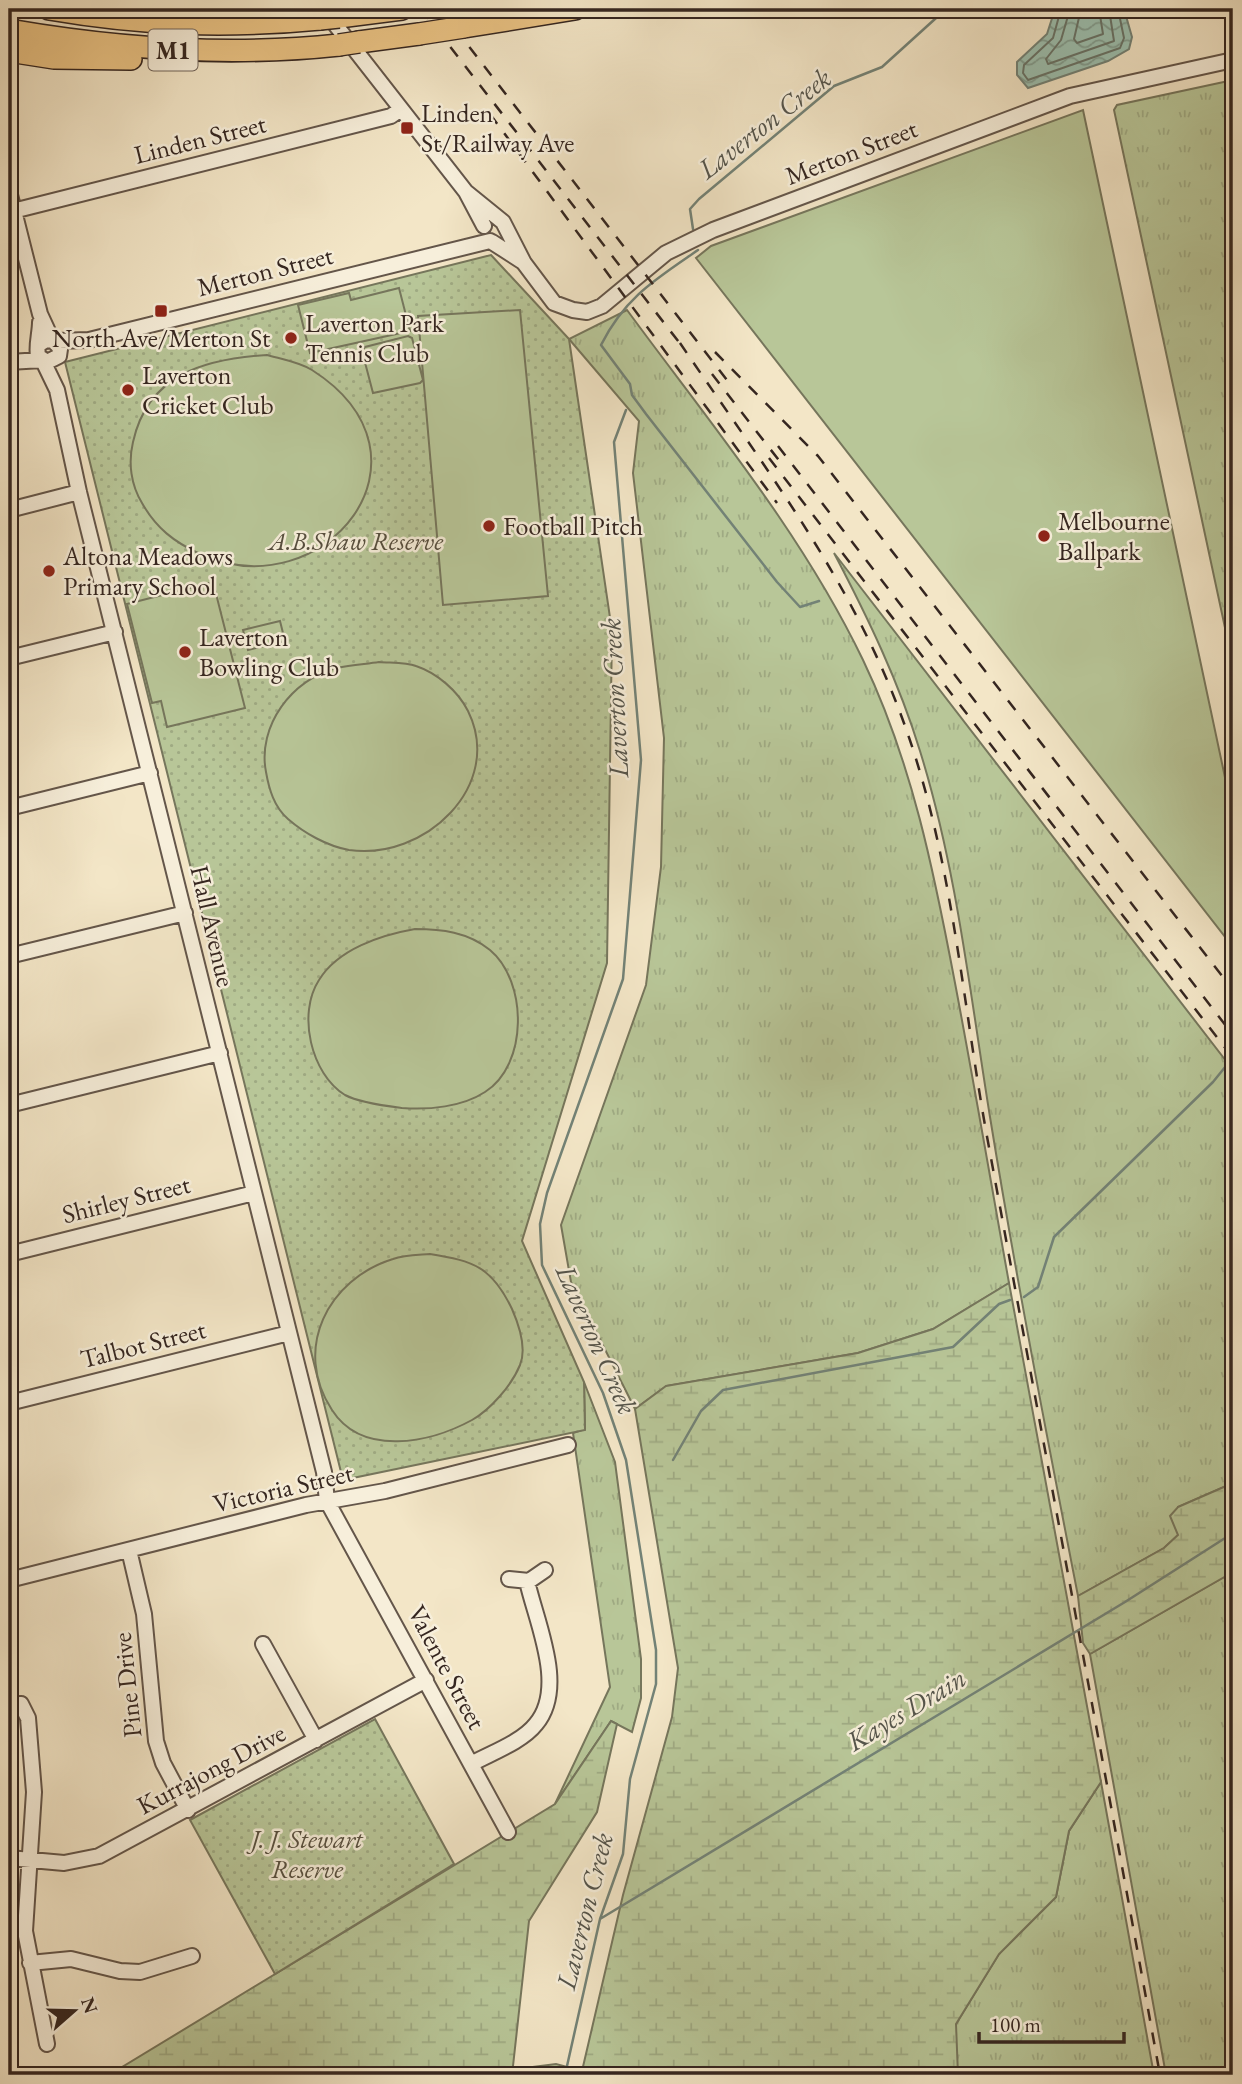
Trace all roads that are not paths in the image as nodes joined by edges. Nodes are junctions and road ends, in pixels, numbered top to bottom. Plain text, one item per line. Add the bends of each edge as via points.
1 (49, 9) edge
2 (98, 9) edge
3 (401, 9) edge
4 (575, 9) edge
5 (327, 15) edge
6 (224, 24) junction
7 (9, 30) edge
8 (9, 51) edge
9 (217, 52) junction
10 (1233, 60) edge
11 (401, 108) junction
12 (9, 191) edge
13 (466, 191) junction
14 (11, 211) edge
15 (503, 225) junction
16 (487, 234) junction
17 (524, 263) junction
18 (48, 351) junction
19 (9, 361) edge
20 (79, 492) junction
21 (9, 510) edge
22 (115, 632) junction
23 (9, 658) edge
24 (150, 773) junction
25 (9, 808) edge
26 (185, 913) junction
27 (9, 956) edge
28 (220, 1053) junction
29 (9, 1105) edge
30 (254, 1193) junction
31 (9, 1254) edge
32 (289, 1333) junction
33 (9, 1403) edge
34 (568, 1446) dead end
35 (331, 1500) junction
36 (129, 1550) junction
37 (545, 1570) dead end
38 (509, 1579) dead end
39 (9, 1580) edge
40 (527, 1581) junction
41 (263, 1644) dead end
42 (426, 1680) junction
43 (9, 1705) edge
44 (316, 1740) junction
45 (471, 1764) junction
46 (188, 1810) junction
47 (508, 1832) dead end
48 (9, 1858) edge
49 (30, 1861) junction
50 (192, 1956) dead end
51 (30, 1963) junction
52 (47, 2044) dead end

1 - 6 highway, M1 via 162,25
2 - 6 highway
3 - 5 highway, M1
4 - 9 highway, M1, bridge via 349,44
5 - 6 highway, M1
5 - 11 street
7 - 9 highway, M1 via 125,48
8 - 9 highway via 106,60
10 - 17 street, Merton Street via 1070,96 724,226 666,253 602,306 587,312 554,303
11 - 13 street
11 - 14 street, Linden Street via 391,117
12 - 14 street, Hall Avenue
13 - 15 street
13 - 16 street
14 - 18 street, Hall Avenue
15 - 16 street via 489,220
15 - 16 street via 502,239
15 - 17 street, Merton Street
16 - 17 street, Merton Street
16 - 18 street, Merton Street via 454,249
18 - 19 street, Merton Street
18 - 20 street, Hall Avenue
20 - 21 street
20 - 22 street, Hall Avenue
22 - 23 street
22 - 24 street, Hall Avenue
24 - 25 street
24 - 26 street, Hall Avenue
26 - 27 street
26 - 28 street, Hall Avenue
28 - 29 street
28 - 30 street, Hall Avenue
30 - 31 street, Shirley Street
30 - 32 street, Hall Avenue
32 - 33 street, Talbot Street
32 - 35 street, Hall Avenue
34 - 35 street, Victoria Street
35 - 36 street, Victoria Street
35 - 42 street, Valente Street
36 - 39 street, Victoria Street
36 - 46 street, Pine Drive via 144,1614 156,1741
37 - 40 street
38 - 40 street
40 - 45 street via 548,1676 545,1709 524,1734
41 - 44 street
42 - 44 street, Kurrajong Drive
42 - 45 street, Valente Street
43 - 49 street via 22,1704 28,1718 34,1792
44 - 46 street, Kurrajong Drive
45 - 47 street, Valente Street
46 - 49 street, Kurrajong Drive via 99,1856 64,1863
48 - 49 street, Kurrajong Drive
49 - 51 street via 25,1920
50 - 51 street via 140,1972 71,1959
51 - 52 street

